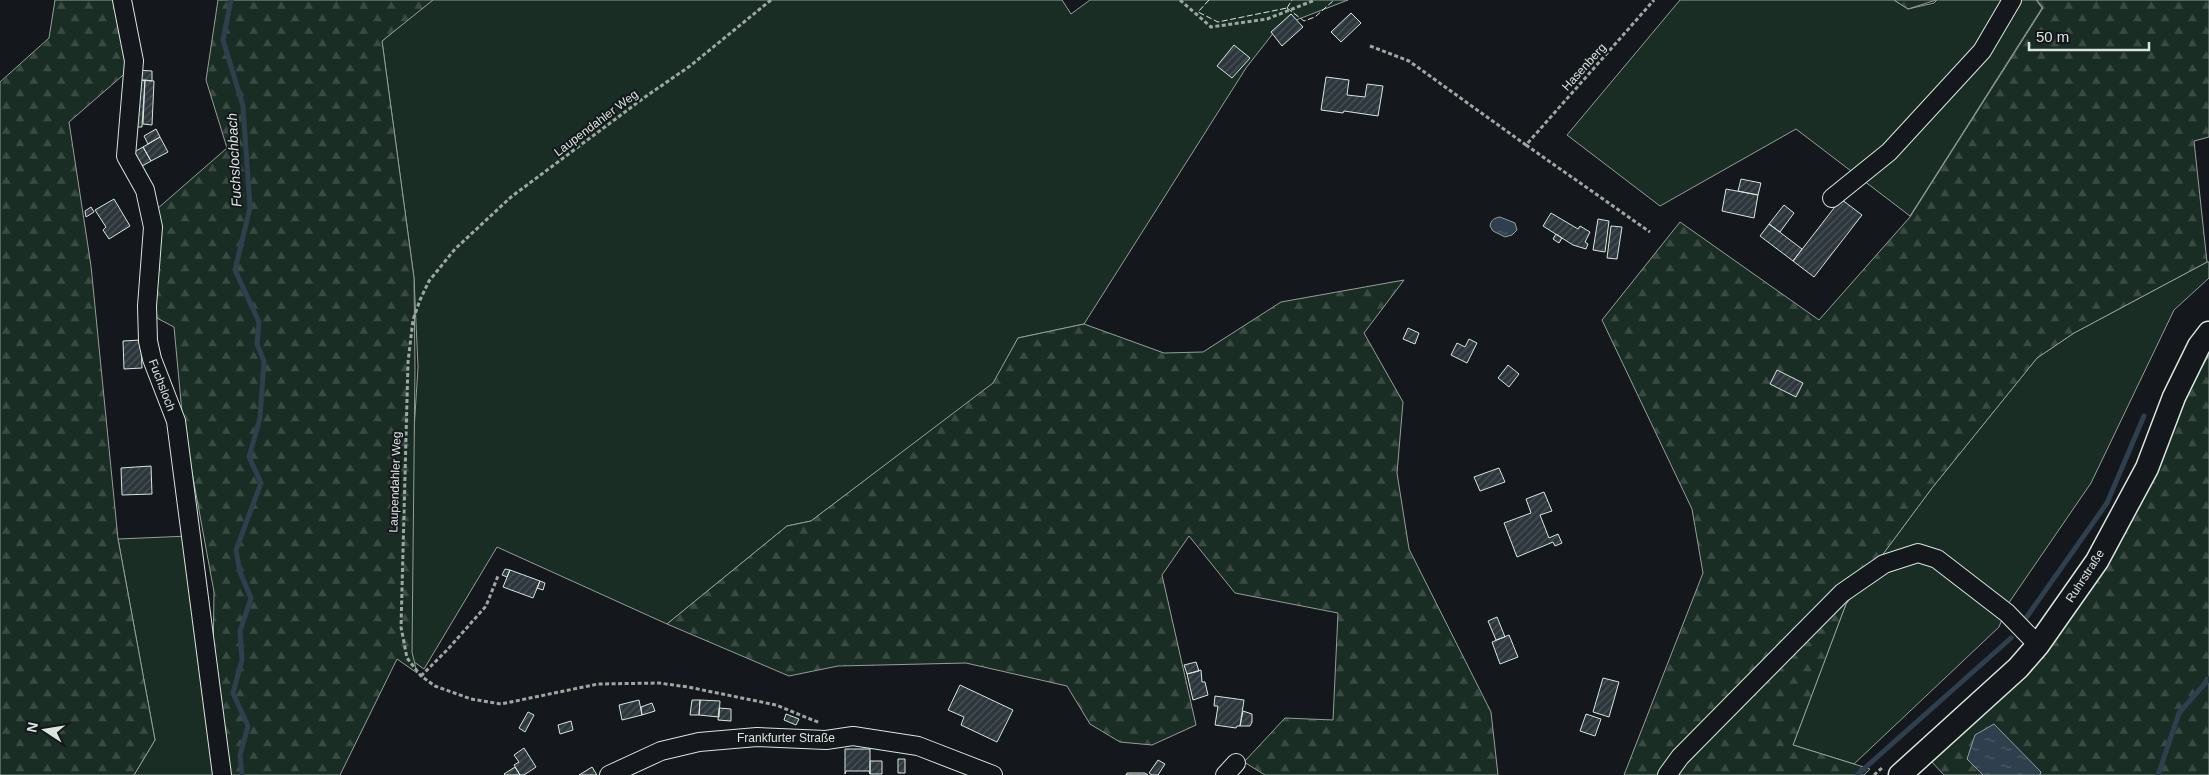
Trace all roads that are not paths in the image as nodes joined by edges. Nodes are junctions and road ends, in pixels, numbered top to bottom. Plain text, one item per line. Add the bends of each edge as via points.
1 (122, 0) edge
2 (2012, 0) edge
3 (1832, 198) dead end
4 (2209, 332) edge
5 (2038, 645) junction
6 (1894, 769) edge
7 (222, 775) edge
8 (609, 775) edge
9 (993, 775) edge
10 (1667, 775) edge

1 - 7 street, Fuchsloch via 134,61 126,156 145,190 153,227 147,306 148,340 176,421
2 - 3 street via 1982,51 1889,152
4 - 5 main road, Ruhrstraße via 2174,398 2147,468 2102,552
5 - 6 main road, Ruhrstraße via 2018,668
5 - 10 street via 2007,613 1937,559 1918,553 1884,564 1842,593 1680,757
8 - 9 street, Frankfurter Straße via 661,751 699,742 757,737 826,740 853,736 918,746

